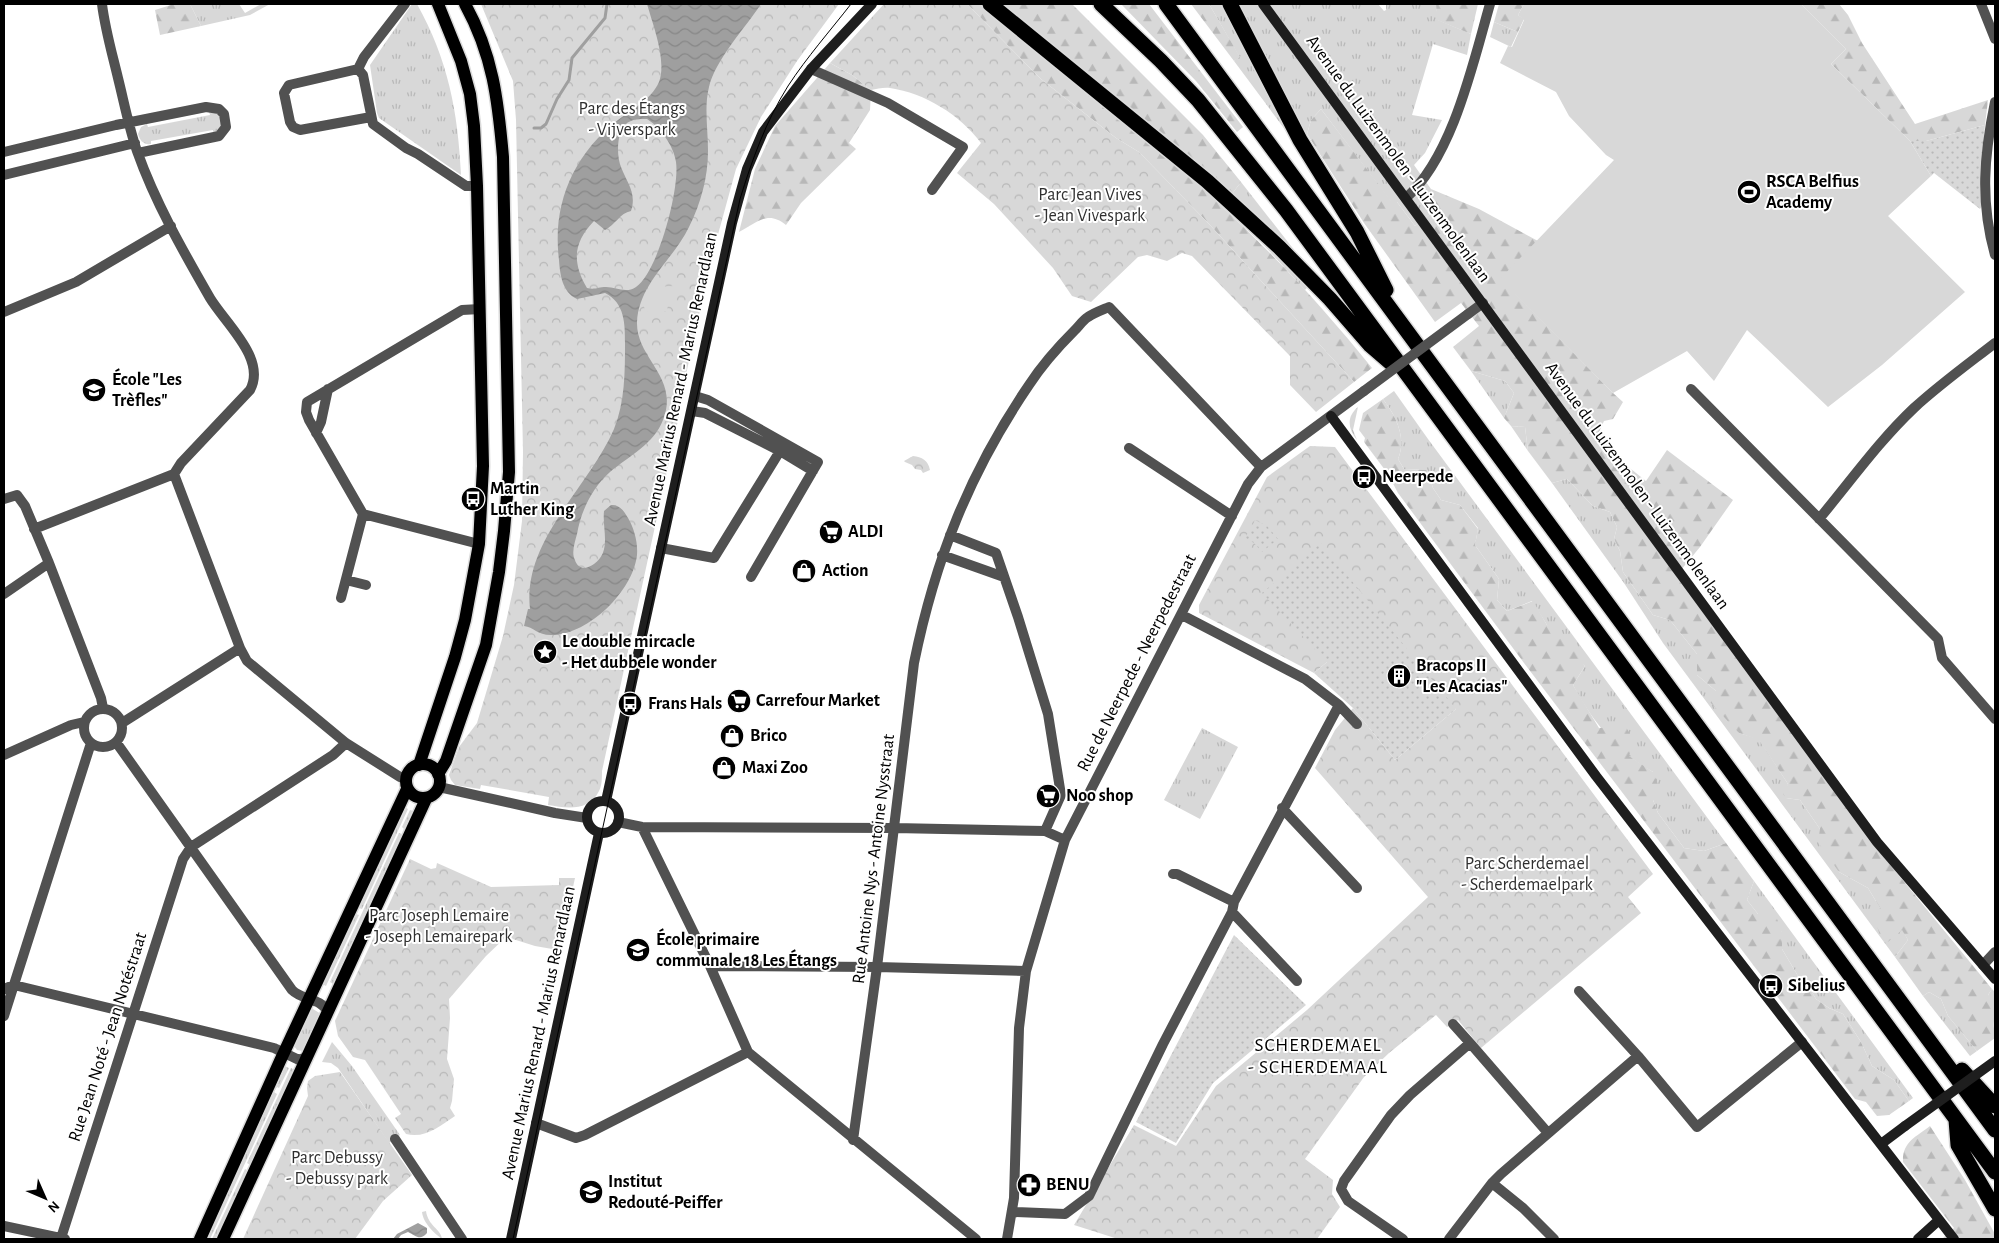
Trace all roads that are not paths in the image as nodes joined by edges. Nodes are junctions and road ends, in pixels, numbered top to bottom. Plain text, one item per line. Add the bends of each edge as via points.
1 (102, 4) edge
2 (405, 4) edge
3 (438, 4) edge
4 (465, 4) edge
5 (872, 4) edge
6 (990, 4) edge
7 (1100, 4) edge
8 (1166, 4) edge
9 (1230, 4) edge
10 (1263, 4) edge
11 (1490, 4) edge
12 (1981, 4) edge
13 (1995, 39) edge
14 (358, 69) junction
15 (811, 69) junction
16 (1995, 102) edge
17 (371, 117) junction
18 (1994, 119) edge
19 (130, 122) junction
20 (136, 148) junction
21 (4, 152) edge
22 (4, 175) edge
23 (477, 186) junction
24 (932, 190) dead end
25 (1406, 198) junction
26 (171, 226) junction
27 (1995, 255) edge
28 (1482, 303) junction
29 (480, 310) junction
30 (4, 312) edge
31 (1408, 331) junction
32 (1995, 343) edge
33 (1415, 385) junction
34 (328, 389) junction
35 (1691, 389) dead end
36 (694, 396) junction
37 (692, 411) junction
38 (1330, 416) junction
39 (316, 433) junction
40 (1129, 448) dead end
41 (780, 452) junction
42 (1262, 467) junction
43 (813, 471) junction
44 (174, 474) junction
45 (4, 499) edge
46 (363, 514) junction
47 (1232, 516) junction
48 (1819, 519) junction
49 (34, 529) junction
50 (950, 536) junction
51 (479, 544) junction
52 (661, 548) junction
53 (942, 554) junction
54 (49, 563) junction
55 (751, 577) dead end
56 (1004, 577) junction
57 (346, 580) junction
58 (366, 586) dead end
59 (4, 594) edge
60 (341, 598) dead end
61 (1182, 614) junction
62 (240, 648) junction
63 (1339, 705) junction
64 (103, 708) junction
65 (1995, 719) edge
66 (84, 722) junction
67 (122, 723) junction
68 (1357, 724) dead end
69 (116, 742) junction
70 (91, 743) junction
71 (346, 743) junction
72 (4, 755) edge
73 (419, 765) junction
74 (438, 774) junction
75 (407, 784) junction
76 (439, 788) junction
77 (426, 798) junction
78 (606, 801) junction
79 (1282, 808) junction
80 (587, 818) junction
81 (618, 822) junction
82 (642, 827) junction
83 (894, 828) junction
84 (1045, 831) junction
85 (599, 833) junction
86 (1065, 840) junction
87 (191, 847) junction
88 (1173, 874) dead end
89 (1357, 888) dead end
90 (1233, 907) junction
91 (1995, 952) edge
92 (1983, 965) junction
93 (710, 966) junction
94 (877, 967) junction
95 (1026, 970) junction
96 (1995, 979) edge
97 (1297, 981) dead end
98 (14, 986) junction
99 (4, 989) edge
100 (1579, 991) dead end
101 (309, 1000) junction
102 (328, 1012) junction
103 (132, 1014) junction
104 (4, 1016) edge
105 (1453, 1024) dead end
106 (1921, 1028) junction
107 (1802, 1042) junction
108 (1470, 1043) junction
109 (284, 1051) junction
110 (748, 1052) junction
111 (1638, 1056) junction
112 (307, 1057) junction
113 (1995, 1061) edge
114 (1995, 1106) edge
115 (1956, 1118) junction
116 (536, 1123) junction
117 (1995, 1130) edge
118 (1548, 1133) junction
119 (395, 1139) dead end
120 (853, 1140) junction
121 (1881, 1144) junction
122 (1995, 1172) edge
123 (1492, 1183) junction
124 (1995, 1209) edge
125 (1013, 1212) junction
126 (1939, 1220) junction
127 (4, 1226) edge
128 (63, 1239) edge
129 (200, 1239) edge
130 (223, 1239) edge
131 (462, 1239) edge
132 (511, 1239) edge
133 (976, 1239) edge
134 (1007, 1239) edge
135 (1403, 1239) edge
136 (1449, 1239) edge
137 (1554, 1239) edge
138 (1918, 1239) edge
139 (1954, 1239) edge

1 - 19 street via 106,33
2 - 14 street
3 - 23 main road via 461,61 470,94
4 - 74 main road via 494,77 499,111 509,472 499,572 486,645 446,761
5 - 15 street, Avenue Marius Renard - Marius Renardlaan
6 - 33 highway via 1213,187 1279,247 1370,345
7 - 33 highway via 1161,61 1210,115 1286,210
8 - 31 highway
9 - 31 highway via 1300,140 1357,232
10 - 25 street, Avenue du Luizenmolen - Luizenmolenlaan
11 - 25 street via 1452,126 1436,160
12 - 13 street
14 - 17 street via 363,76
14 - 17 street via 289,85 284,93 290,122 300,130
15 - 24 street via 888,103 963,147
15 - 36 street, Avenue Marius Renard - Marius Renardlaan via 763,132 747,169
16 - 18 street
17 - 23 street via 373,124 406,148 466,186
18 - 27 street via 1984,181 1987,221
19 - 20 street
19 - 20 street via 206,107 214,107 224,114 226,127 219,136
19 - 21 street
20 - 22 street
20 - 26 street
23 - 29 main road
25 - 28 street, Avenue du Luizenmolen - Luizenmolenlaan
26 - 30 street via 76,282
26 - 44 street via 213,302 249,353 254,372 250,390
28 - 38 street, Rue de Neerpede - Neerpedestraat, bridge
28 - 92 street, Avenue du Luizenmolen - Luizenmolenlaan via 1878,842
29 - 34 street via 462,310
29 - 51 main road via 483,466
31 - 106 highway
32 - 48 street via 1913,409
33 - 115 highway
34 - 39 street
34 - 39 street via 307,402 306,412
35 - 48 street
36 - 37 street, Avenue Marius Renard - Marius Renardlaan
36 - 43 street via 708,400 818,462
37 - 41 street via 705,413
37 - 52 street, Avenue Marius Renard - Marius Renardlaan
38 - 42 street, Rue de Neerpede - Neerpedestraat
38 - 107 street via 1591,770
39 - 46 street
40 - 47 street
41 - 43 street
41 - 52 street via 714,558
42 - 47 street, Rue de Neerpede - Neerpedestraat via 1248,484
42 - 50 street, Rue Antoine Nys - Antoine Nysstraat via 1109,307 1088,317 1038,370 1001,427 964,498
43 - 55 street
44 - 49 street
44 - 62 street
45 - 49 street via 16,494 25,506
46 - 51 street
46 - 57 street
47 - 61 street, Rue de Neerpede - Neerpedestraat
48 - 65 street via 1938,639 1942,658
49 - 54 street
50 - 53 street, Rue Antoine Nys - Antoine Nysstraat
50 - 56 street via 996,553
51 - 73 main road via 455,657
52 - 78 street, Avenue Marius Renard - Marius Renardlaan
53 - 56 street
53 - 83 street, Rue Antoine Nys - Antoine Nysstraat via 922,621 914,663
54 - 59 street
54 - 64 street
56 - 84 street via 1048,714 1060,787 1061,795
57 - 58 street
57 - 60 street
61 - 63 street via 1305,679
61 - 86 street, Rue de Neerpede - Neerpedestraat
62 - 67 street
62 - 71 street via 247,661
63 - 68 street
63 - 79 street
64 - 66 street via 92,712
64 - 67 street via 117,714
66 - 70 street via 86,737
66 - 72 street
67 - 69 street via 122,733
69 - 70 street via 101,747
69 - 87 street
70 - 98 street
71 - 75 street
71 - 87 street via 333,755
73 - 74 main road via 428,765
73 - 75 main road via 410,770
74 - 76 main road
75 - 77 main road via 417,798
75 - 101 main road
76 - 77 main road
76 - 80 street
77 - 102 main road
78 - 80 street via 594,804
78 - 81 street via 616,808
79 - 89 street
79 - 90 street
80 - 85 street via 591,828
81 - 82 street
81 - 85 street via 612,830
82 - 83 street
82 - 93 street
83 - 84 street
83 - 94 street, Rue Antoine Nys - Antoine Nysstraat
84 - 86 street
85 - 116 street, Avenue Marius Renard - Marius Renardlaan
86 - 95 street, Rue de Neerpede - Neerpedestraat
87 - 101 street via 292,990
87 - 103 street, Rue Jean Noté - Jean Notéstraat via 182,859
88 - 90 street
90 - 97 street
90 - 125 street via 1089,1196 1065,1214
91 - 92 street
92 - 96 street, Avenue du Luizenmolen - Luizenmolenlaan
93 - 94 street
93 - 110 street
94 - 95 street
94 - 120 street, Rue Antoine Nys - Antoine Nysstraat
95 - 125 street, Rue de Neerpede - Neerpedestraat via 1019,1028
98 - 99 street
98 - 103 street
98 - 104 street
100 - 111 street
101 - 102 street via 324,1005
101 - 109 main road
102 - 112 main road
103 - 109 street
103 - 128 street, Rue Jean Noté - Jean Notéstraat
105 - 108 street
106 - 114 highway
106 - 117 highway
107 - 111 street via 1697,1127
107 - 121 street
108 - 118 street
108 - 135 street via 1391,1115 1341,1189 1348,1201
109 - 112 street via 299,1060
109 - 129 main road
110 - 116 street via 585,1135 576,1138
110 - 120 street
111 - 118 street
112 - 130 main road
113 - 121 street, bridge
115 - 122 highway
115 - 124 highway via 1958,1146
116 - 132 street, Avenue Marius Renard - Marius Renardlaan
118 - 123 street
119 - 131 street
120 - 133 street
121 - 126 street
123 - 136 street
123 - 137 street
125 - 134 street, Rue de Neerpede - Neerpedestraat
126 - 138 street
126 - 139 street
127 - 128 street

